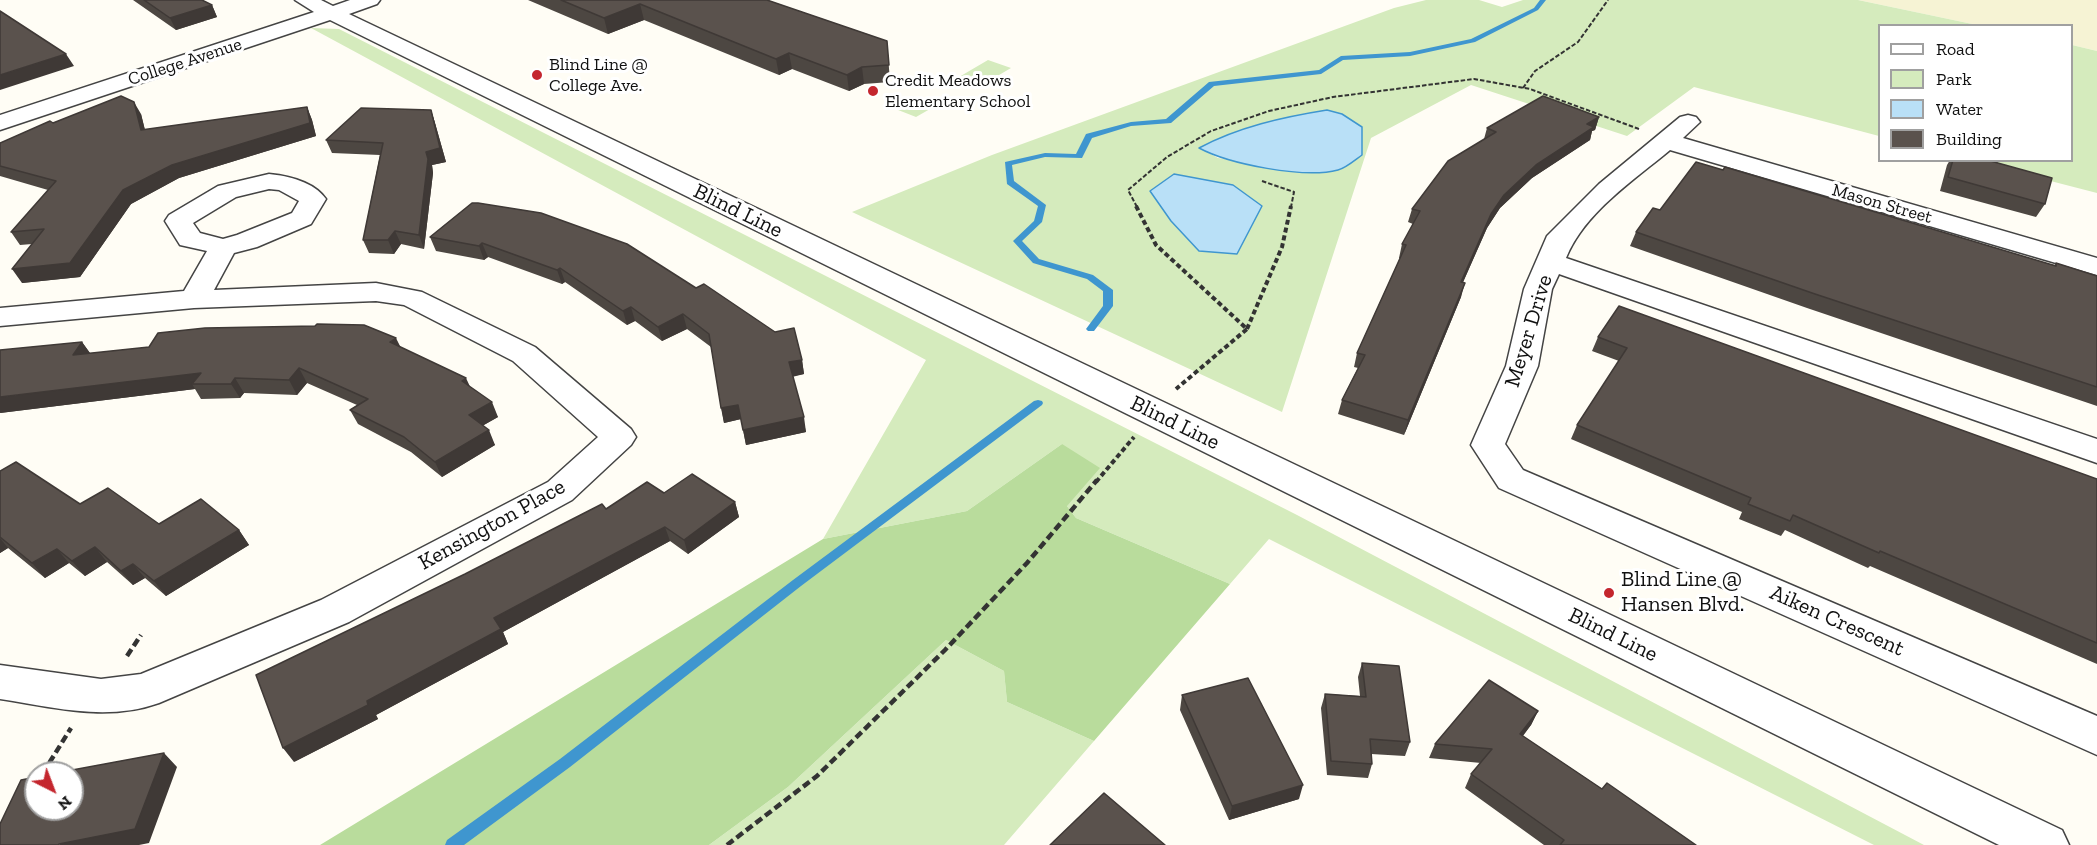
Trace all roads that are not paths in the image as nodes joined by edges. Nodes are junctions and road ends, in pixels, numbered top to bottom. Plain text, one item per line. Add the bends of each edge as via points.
1 (305, 0) edge
2 (370, 0) edge
3 (331, 13) junction
4 (1688, 122) dead end
5 (0, 123) edge
6 (1667, 141) junction
7 (223, 247) dead end
8 (1551, 262) junction
9 (2097, 267) edge
10 (194, 300) junction
11 (0, 317) edge
12 (2097, 451) edge
13 (1511, 479) joint
14 (0, 682) edge
15 (2097, 736) edge
16 (2046, 845) edge

1 - 3 street, Blind Line
2 - 3 street, College Avenue
3 - 5 street, College Avenue
3 - 16 street, Blind Line
4 - 6 street, Meyer Drive
6 - 8 street, Meyer Drive via 1608,189 1562,236
6 - 9 street, Mason Street
7 - 10 street
8 - 12 street
8 - 13 street, Meyer Drive via 1538,289 1522,366 1488,445
10 - 11 street, Kensington Place
10 - 14 street, Kensington Place via 376,292 412,298 524,354 619,437 560,491 519,513 335,611 144,691 101,697
13 - 15 street, Aiken Crescent

